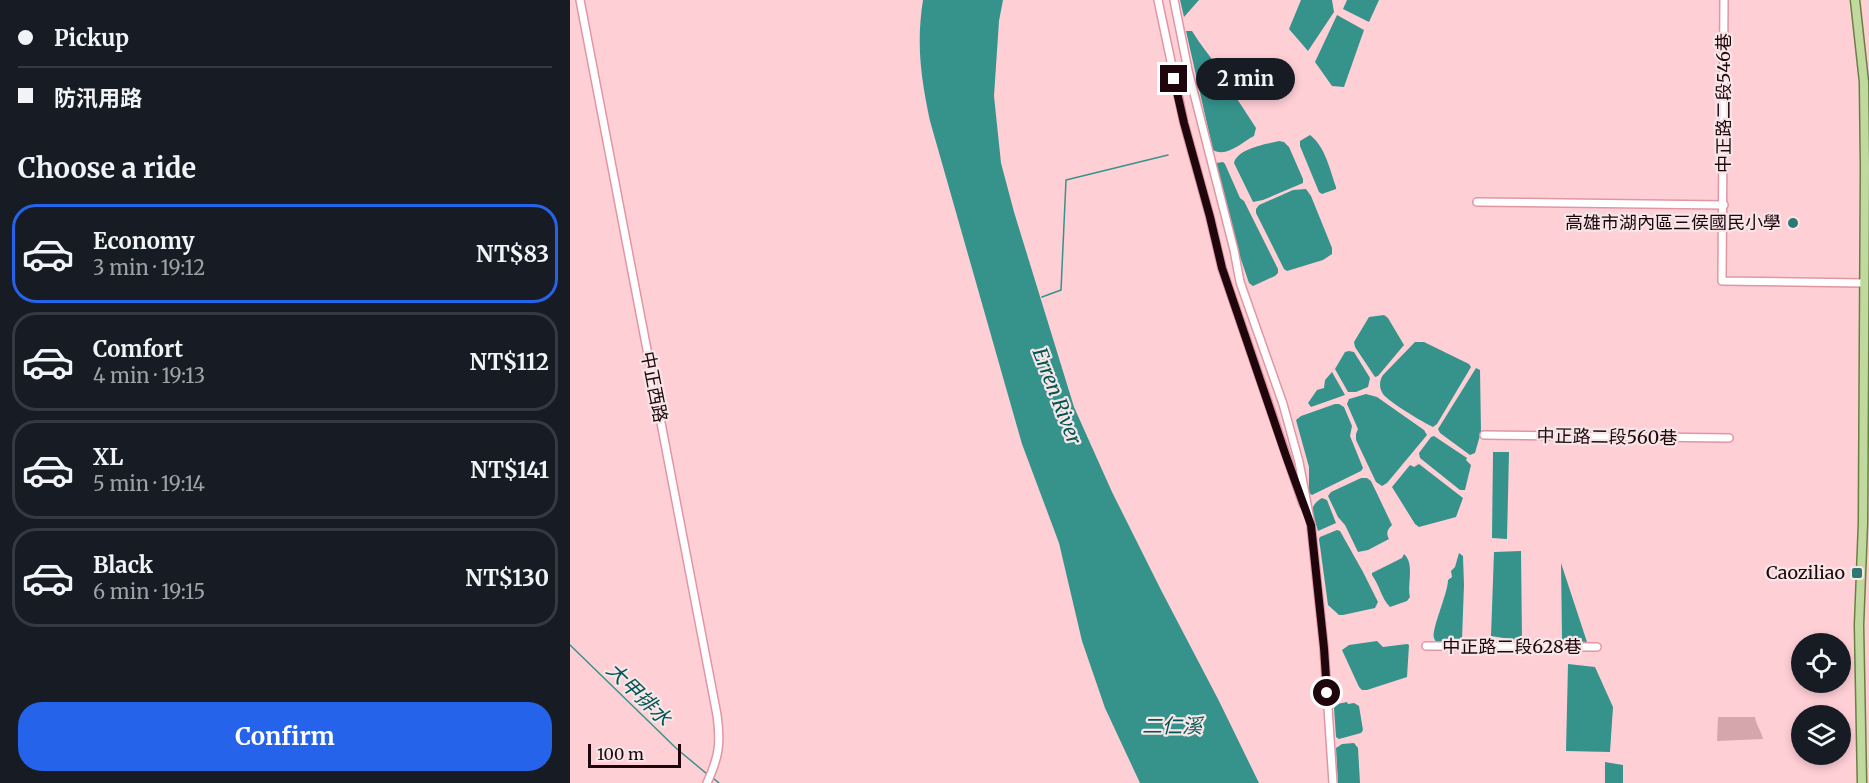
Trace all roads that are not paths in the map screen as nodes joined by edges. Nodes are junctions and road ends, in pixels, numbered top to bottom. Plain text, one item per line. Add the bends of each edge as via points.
1 (580, 0) edge
2 (1158, 0) edge
3 (1174, 0) edge
4 (1724, 0) edge
5 (1855, 0) edge
6 (1477, 202) dead end
7 (1724, 205) junction
8 (1863, 283) junction
9 (1484, 435) dead end
10 (1729, 438) dead end
11 (1311, 525) junction
12 (1426, 646) dead end
13 (1597, 647) dead end
14 (708, 783) edge
15 (1333, 783) edge
16 (1862, 783) edge

1 - 14 street, 中正西路 via 717,715 719,751
2 - 11 street via 1184,123 1222,268
3 - 11 street via 1240,282 1283,404
4 - 7 street, 中正路二段546巷
5 - 8 main road via 1864,82
6 - 7 street
7 - 8 street, 中正路二段546巷 via 1722,281
8 - 16 main road via 1859,625
9 - 10 street, 中正路二段560巷
11 - 15 street
12 - 13 street, 中正路二段628巷

